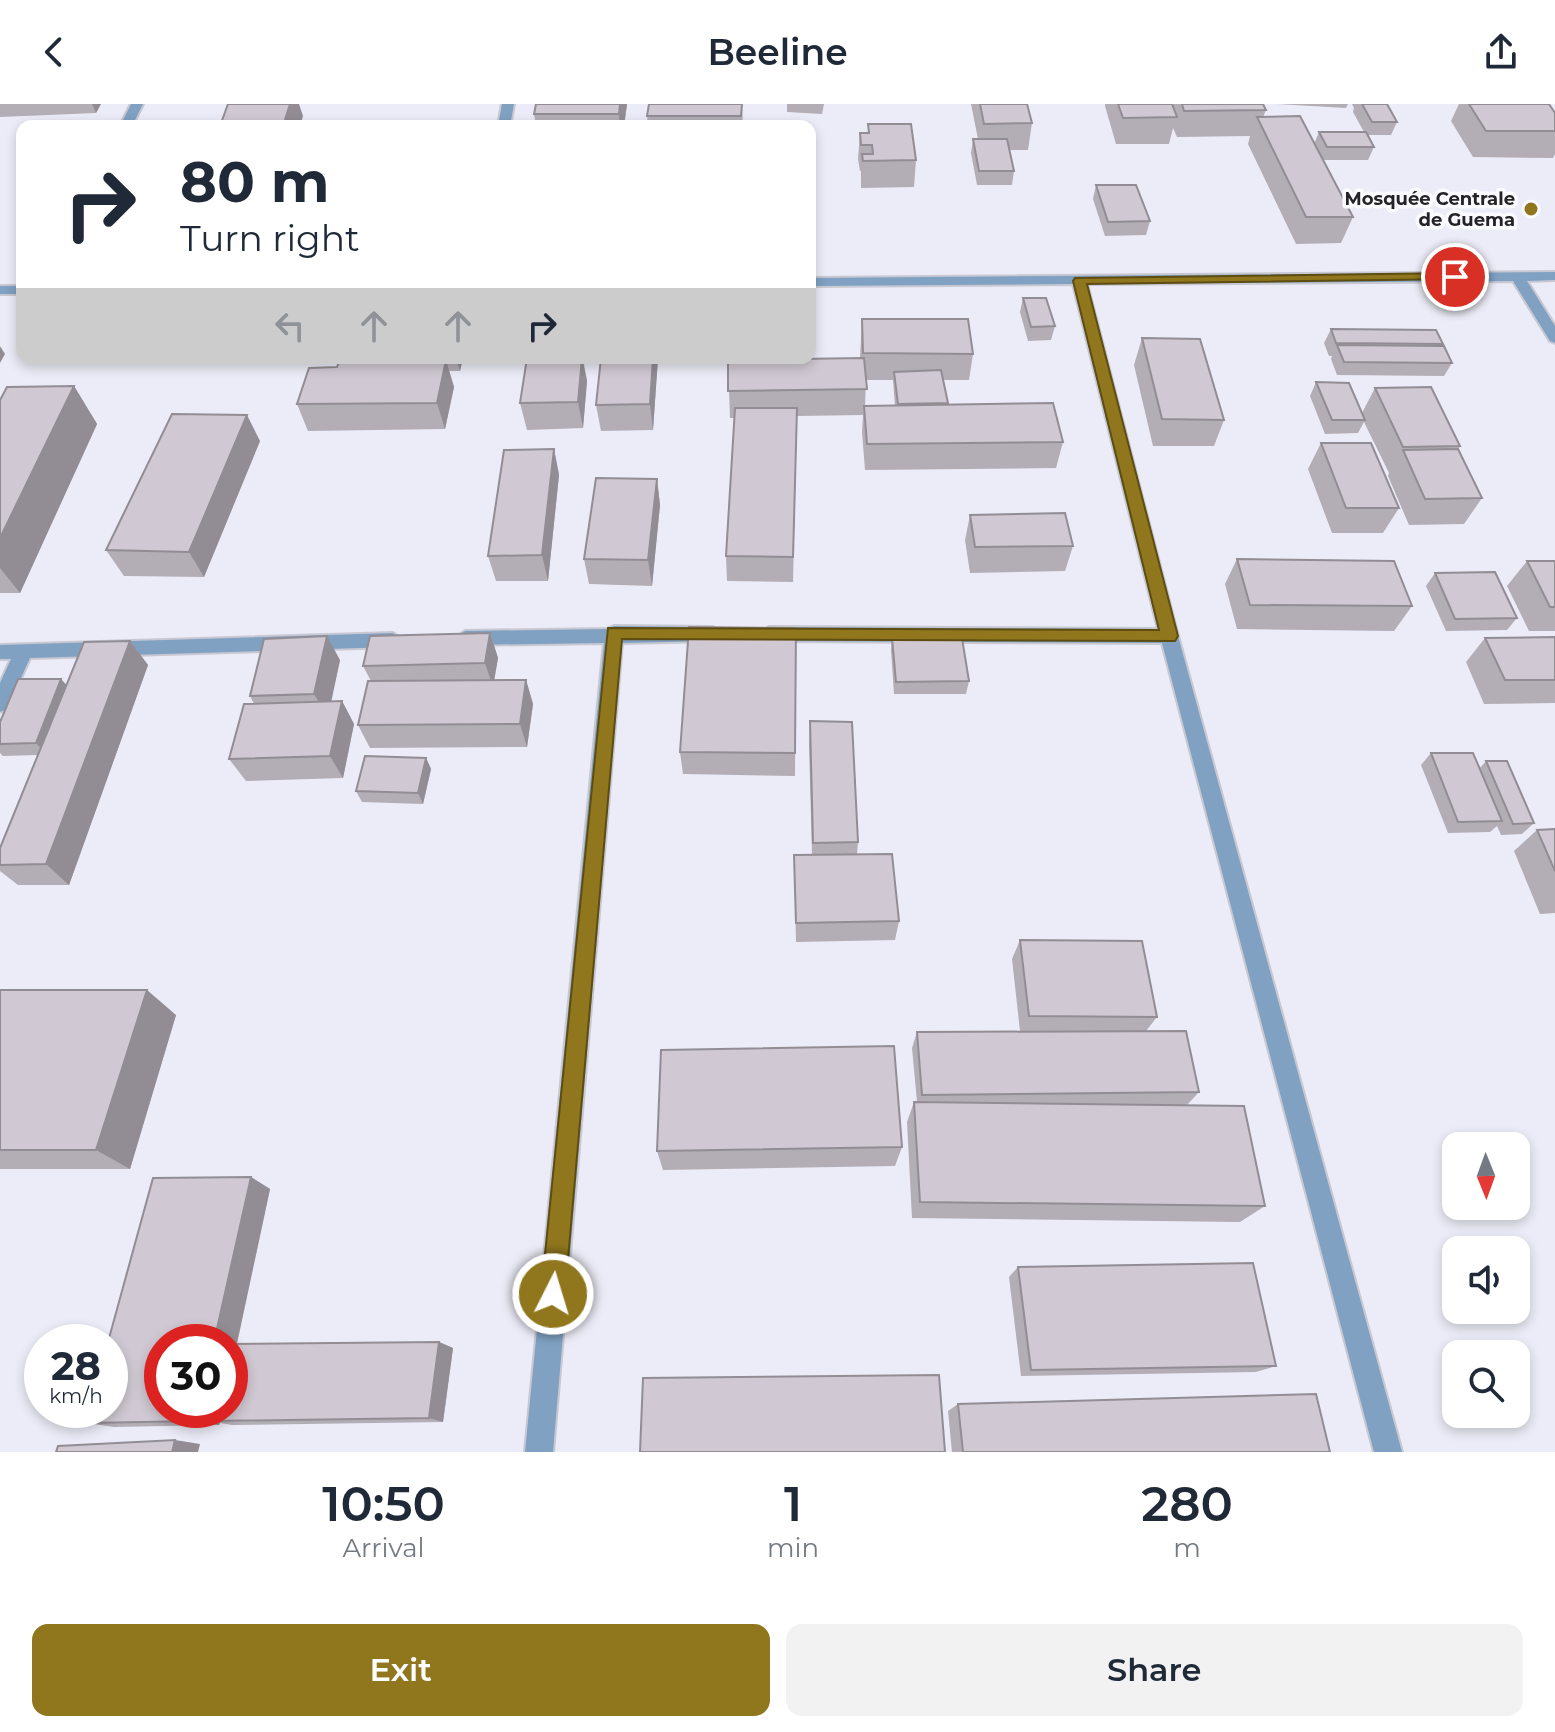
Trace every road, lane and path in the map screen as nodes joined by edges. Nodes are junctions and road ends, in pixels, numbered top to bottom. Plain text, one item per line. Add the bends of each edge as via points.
1 (1517, 276) junction
2 (1555, 276) edge
3 (1079, 281) junction
4 (816, 282) edge
5 (1555, 338) edge
6 (614, 633) junction
7 (725, 634) edge
8 (757, 634) edge
9 (1169, 636) junction
10 (443, 638) edge
11 (412, 639) edge
12 (0, 652) edge
13 (23, 652) junction
14 (0, 704) edge
15 (539, 1452) edge
16 (1388, 1452) edge

1 - 2 street
1 - 3 street
1 - 5 street
3 - 4 street
3 - 9 street
6 - 7 street
6 - 10 street
6 - 15 street
8 - 9 street
9 - 16 street
11 - 13 street
12 - 13 street
13 - 14 street

